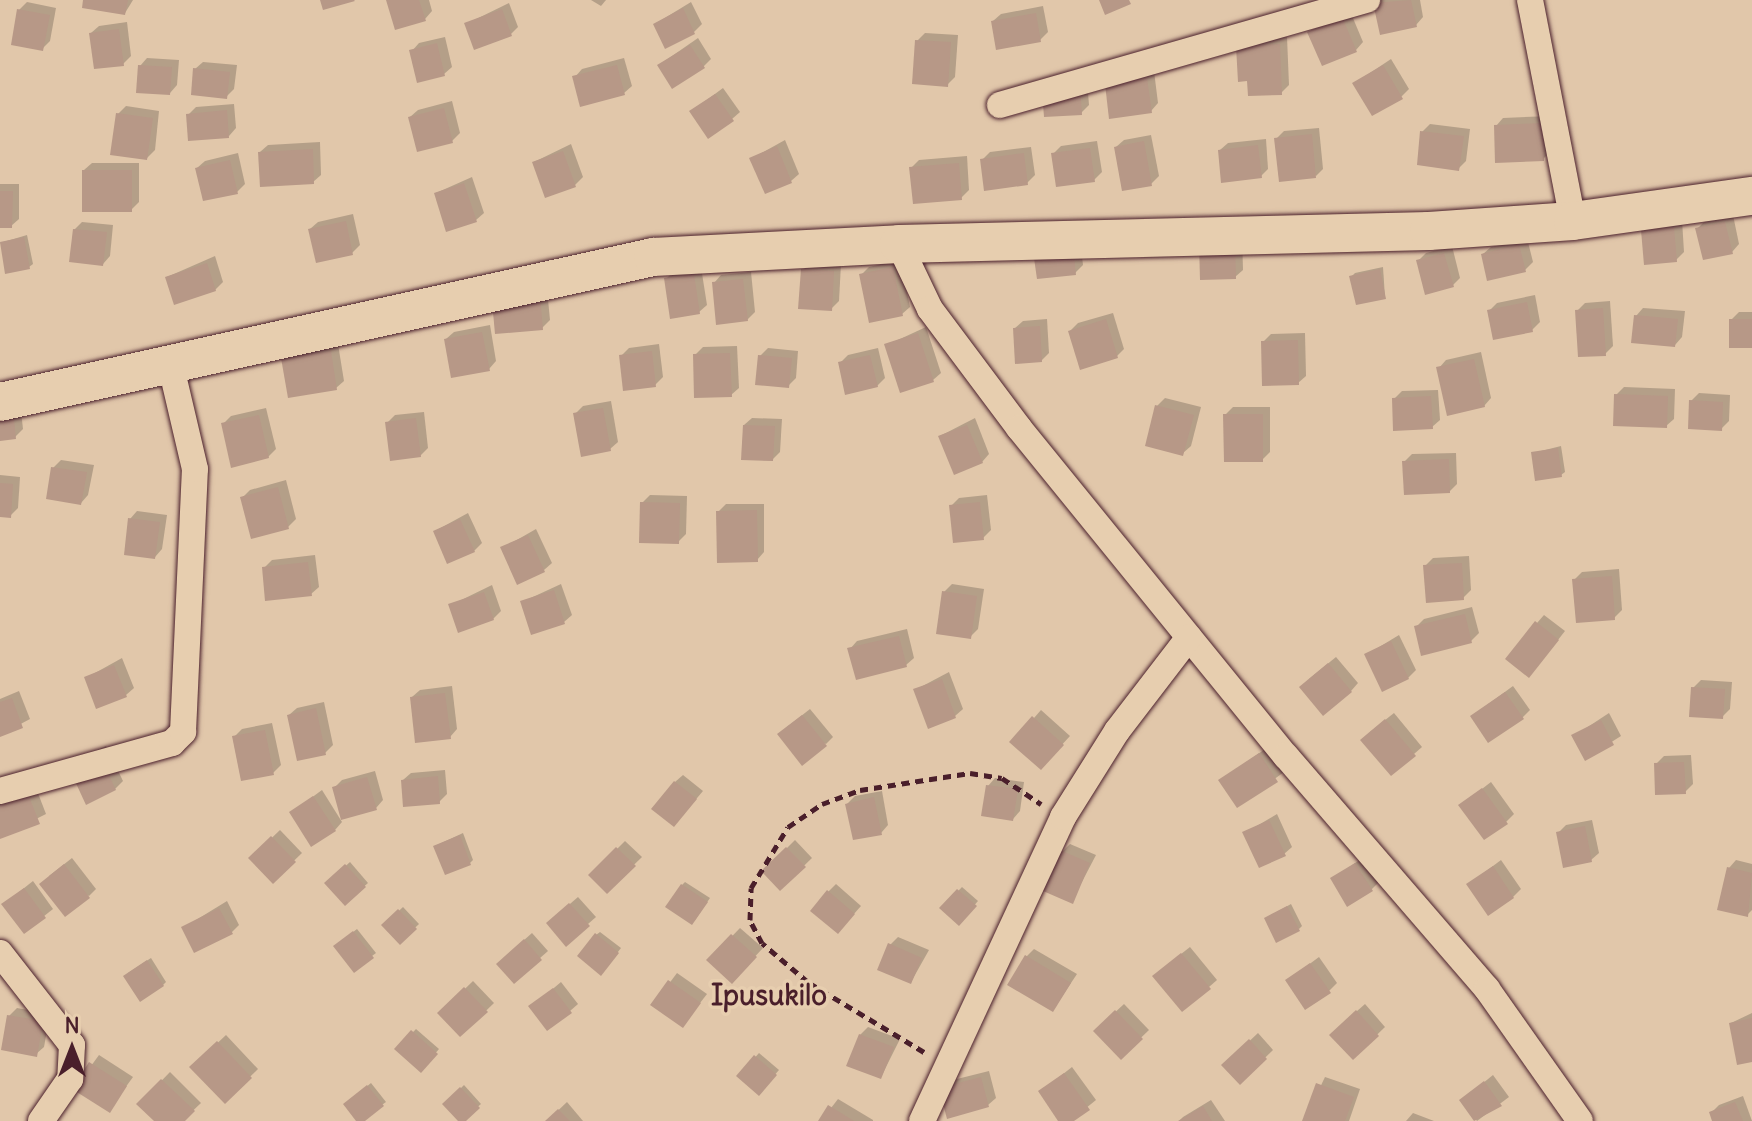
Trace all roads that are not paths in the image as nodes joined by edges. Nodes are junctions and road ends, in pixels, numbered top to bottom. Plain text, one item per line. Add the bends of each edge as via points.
1 (1367, 0) edge
2 (1530, 0) edge
3 (1000, 105) dead end
4 (1752, 196) edge
5 (1573, 221) junction
6 (899, 244) junction
7 (170, 362) junction
8 (0, 402) edge
9 (1189, 637) junction
10 (0, 791) edge
11 (0, 953) edge
12 (41, 1121) edge
13 (922, 1121) edge
14 (1580, 1121) edge

1 - 3 street
2 - 5 street
4 - 5 street
5 - 6 street via 1287,237
6 - 7 street via 653,257
6 - 9 street via 930,309
7 - 8 street
7 - 10 street via 195,469 183,732 172,743
9 - 13 street via 1117,731 1063,817
9 - 14 street via 1487,989
11 - 12 street via 72,1045 70,1079

